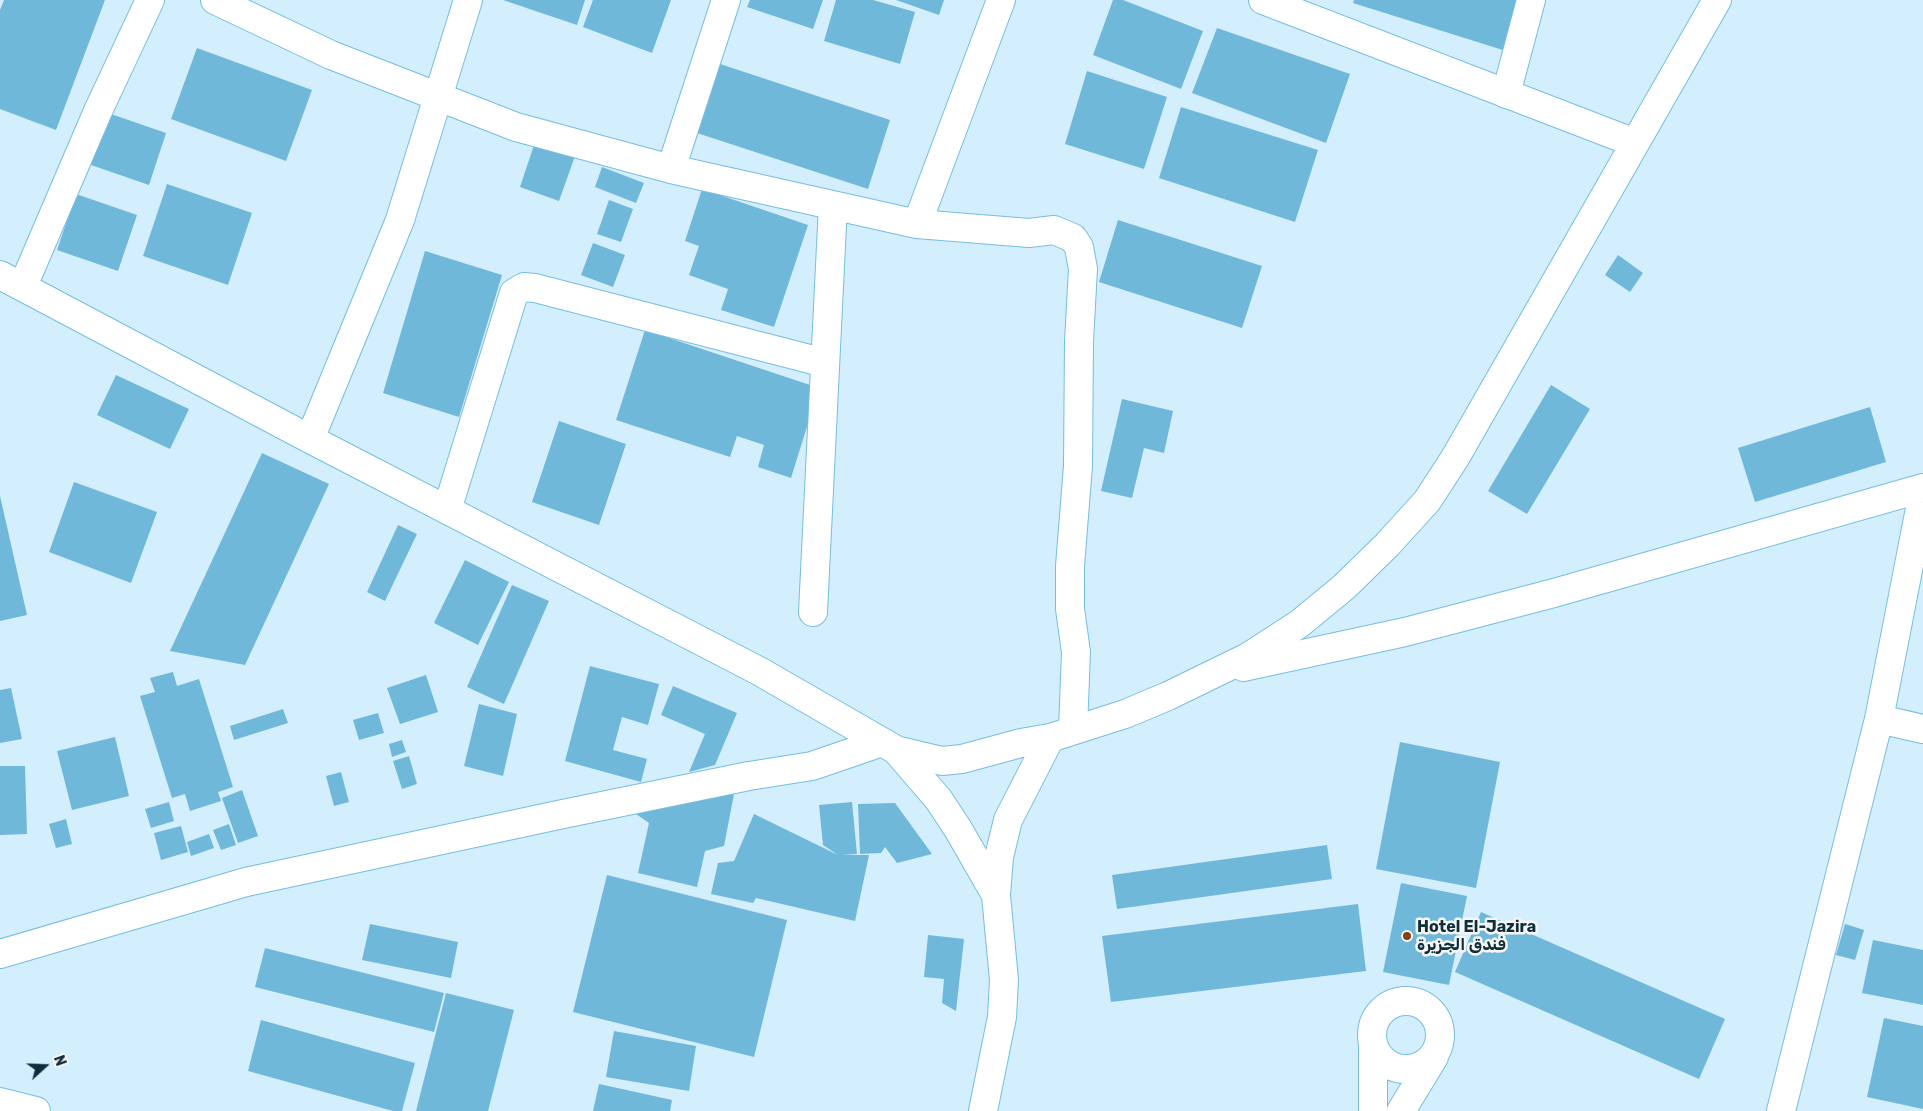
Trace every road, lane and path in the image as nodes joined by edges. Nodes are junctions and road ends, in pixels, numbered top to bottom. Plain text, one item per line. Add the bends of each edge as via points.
1 (150, 0) edge
2 (215, 0) edge
3 (468, 0) edge
4 (726, 0) edge
5 (1001, 0) edge
6 (1263, 0) edge
7 (1531, 0) edge
8 (1717, 0) edge
9 (1506, 94) junction
10 (438, 95) junction
11 (1635, 143) junction
12 (671, 169) junction
13 (833, 205) junction
14 (917, 224) junction
15 (11, 281) edge
16 (825, 363) junction
17 (310, 439) junction
18 (1923, 488) edge
19 (1923, 493) edge
20 (447, 510) junction
21 (813, 612) dead end
22 (1212, 674) junction
23 (1879, 719) junction
24 (1923, 729) edge
25 (1062, 733) junction
26 (889, 746) junction
27 (996, 895) junction
28 (0, 954) edge
29 (1373, 1046) junction
30 (1434, 1056) junction
31 (0, 1102) edge
32 (36, 1111) edge
33 (983, 1111) edge
34 (1373, 1111) edge
35 (1401, 1111) edge
36 (1781, 1111) edge

1 - 15 street via 98,111
2 - 10 street via 331,55
3 - 10 street
4 - 12 street
5 - 14 street
6 - 9 street
7 - 9 street
8 - 11 street
9 - 11 street
10 - 12 street via 516,127
10 - 17 street via 400,220
11 - 22 street via 1455,458 1427,501 1344,587 1298,624 1248,657
12 - 13 street
13 - 14 street
13 - 16 street
14 - 25 street via 1029,234 1054,230 1073,238 1079,247 1083,269 1078,466 1070,566 1070,609 1076,652
15 - 17 street
16 - 20 street via 535,288 524,288 514,293
16 - 21 street
17 - 20 street
18 - 22 street via 1405,632
19 - 23 street
20 - 26 street via 759,671
22 - 25 street via 1125,714
23 - 24 street
23 - 36 street
25 - 26 street via 962,759 942,761
25 - 27 street via 1008,820 999,857
26 - 27 street via 939,800
26 - 28 street via 812,766 563,814 246,882
27 - 33 street via 1004,980 1002,1017
29 - 30 street via 1384,1062 1405,1070 1425,1064
29 - 30 street via 1372,1026 1383,1009 1411,1001 1422,1004 1438,1021 1440,1042
29 - 34 street
30 - 35 street
31 - 32 street

